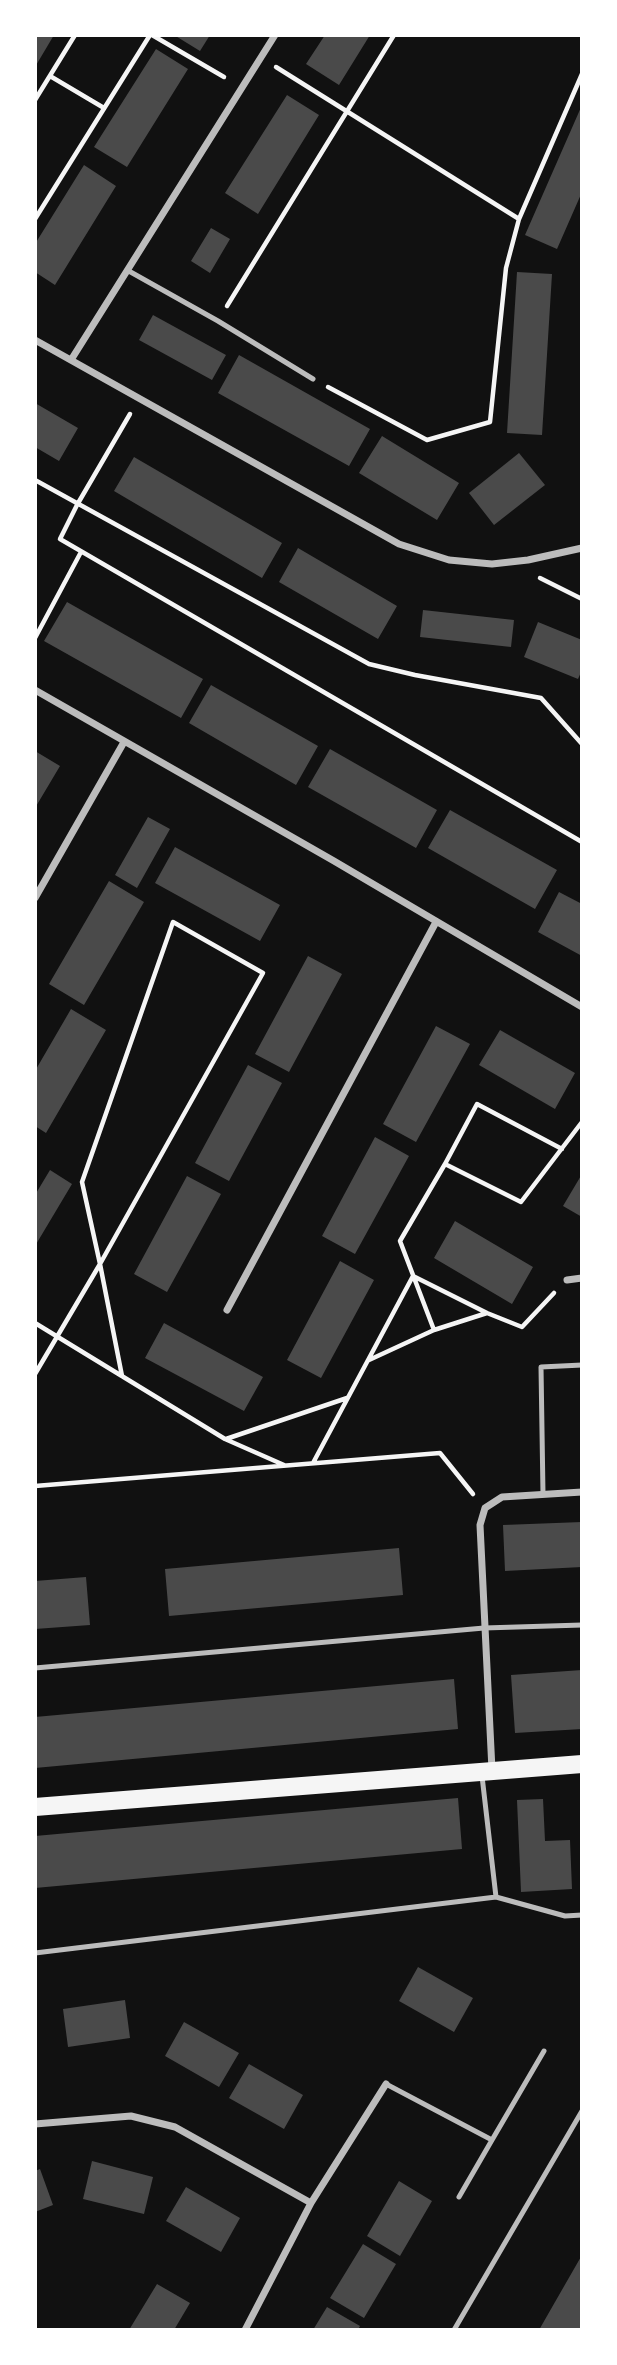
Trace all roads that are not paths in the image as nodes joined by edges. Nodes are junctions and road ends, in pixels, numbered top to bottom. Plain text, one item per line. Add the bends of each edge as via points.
1 (275, 35) edge
2 (127, 270) junction
3 (35, 340) edge
4 (71, 360) junction
5 (313, 379) road end
6 (582, 548) edge
7 (35, 690) edge
8 (124, 742) junction
9 (35, 898) edge
10 (436, 922) junction
11 (582, 1007) edge
12 (582, 1278) edge
13 (567, 1280) road end
14 (227, 1310) dead end
15 (582, 1365) edge
16 (582, 1492) edge
17 (542, 1494) junction
18 (582, 1625) edge
19 (484, 1628) junction
20 (35, 1668) edge
21 (582, 1764) edge
22 (487, 1771) junction
23 (35, 1807) edge
24 (496, 1897) junction
25 (582, 1915) edge
26 (35, 1953) edge
27 (544, 2051) dead end
28 (386, 2084) joint
29 (582, 2111) edge
30 (35, 2124) edge
31 (492, 2140) junction
32 (459, 2196) dead end
33 (311, 2203) junction
34 (245, 2330) edge
35 (454, 2330) edge

1 - 2 street
2 - 4 street
2 - 5 lane
3 - 4 street
4 - 6 street via 399,544 449,561 492,564
7 - 8 street
8 - 9 street
8 - 10 street
10 - 11 street
10 - 14 street
12 - 13 street
15 - 17 lane via 541,1367
16 - 17 street
17 - 19 street via 502,1497 485,1508 480,1525
18 - 19 lane
19 - 20 lane
19 - 22 street
21 - 22 main road
22 - 23 main road
22 - 24 lane
24 - 25 lane via 565,1916
24 - 26 lane
27 - 31 lane
28 - 31 lane
28 - 33 street
29 - 35 lane
30 - 33 street via 131,2116 175,2127
31 - 32 lane
33 - 34 street

